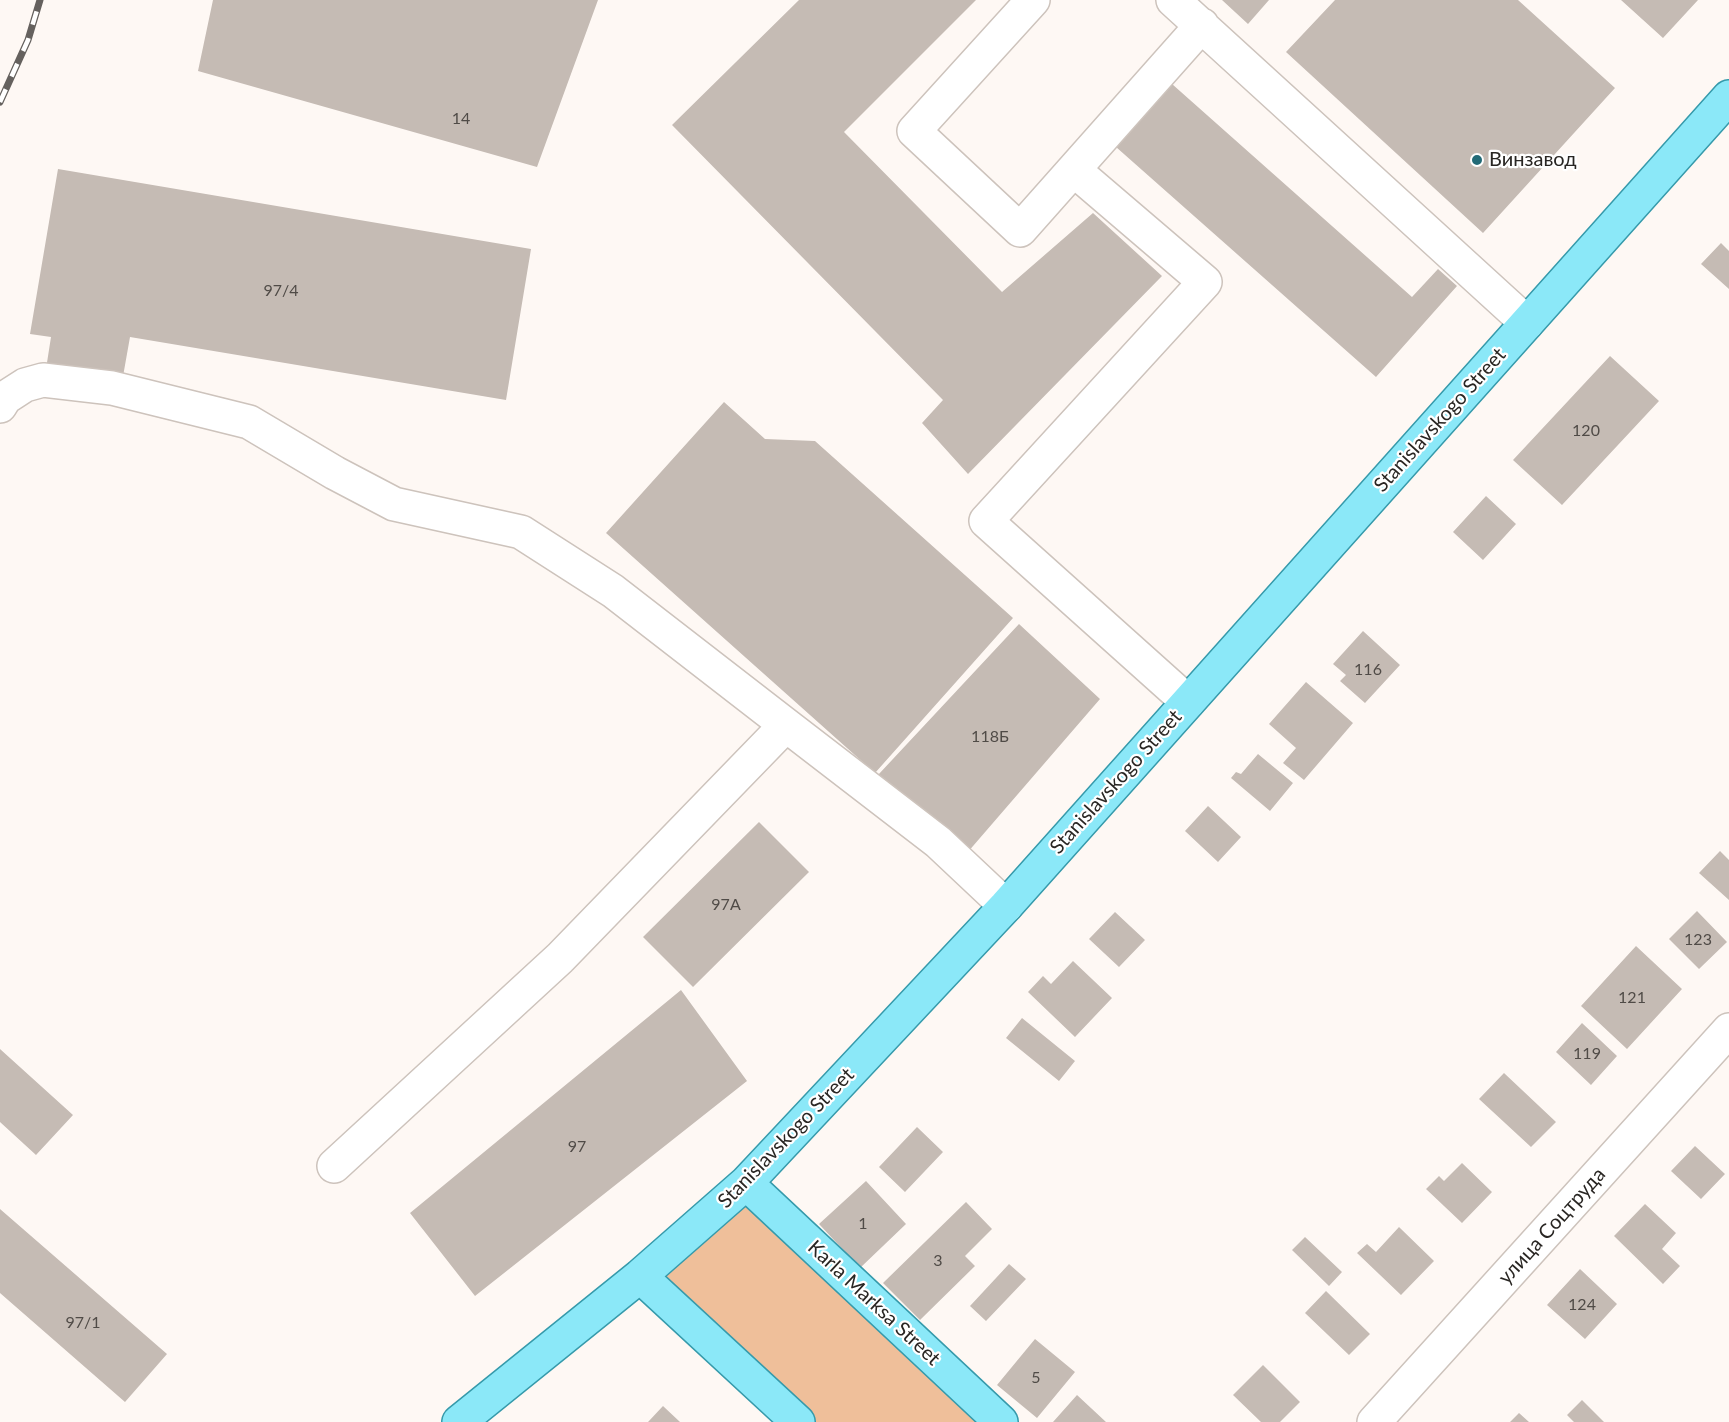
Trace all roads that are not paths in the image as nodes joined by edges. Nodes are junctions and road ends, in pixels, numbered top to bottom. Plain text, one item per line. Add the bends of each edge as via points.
1 (1033, 0) edge
2 (1173, 0) edge
3 (1202, 25) junction
4 (1729, 97) edge
5 (1074, 170) junction
6 (1527, 323) junction
7 (0, 406) edge
8 (1188, 702) junction
9 (786, 725) junction
10 (1006, 906) junction
11 (1729, 1030) edge
12 (334, 1166) dead end
13 (747, 1183) junction
14 (640, 1276) junction
15 (459, 1422) edge
16 (798, 1422) edge
17 (1001, 1422) edge
18 (1374, 1422) edge

1 - 5 street via 914,131 1020,230
2 - 3 street
3 - 5 street
3 - 6 street
4 - 6 main road, Stanislavskogo Street
5 - 8 street via 1205,282 986,521
6 - 8 main road, Stanislavskogo Street
7 - 9 street via 25,385 43,380 112,388 249,422 394,504 521,532 613,591
8 - 10 main road, Stanislavskogo Street
9 - 10 street via 938,842
9 - 12 street via 560,958
10 - 13 main road, Stanislavskogo Street
11 - 18 street, улица Соцтруда
13 - 14 main road, Stanislavskogo Street
13 - 17 main road, Karla Marksa Street
14 - 15 main road, Stanislavskogo Street
14 - 16 main road

